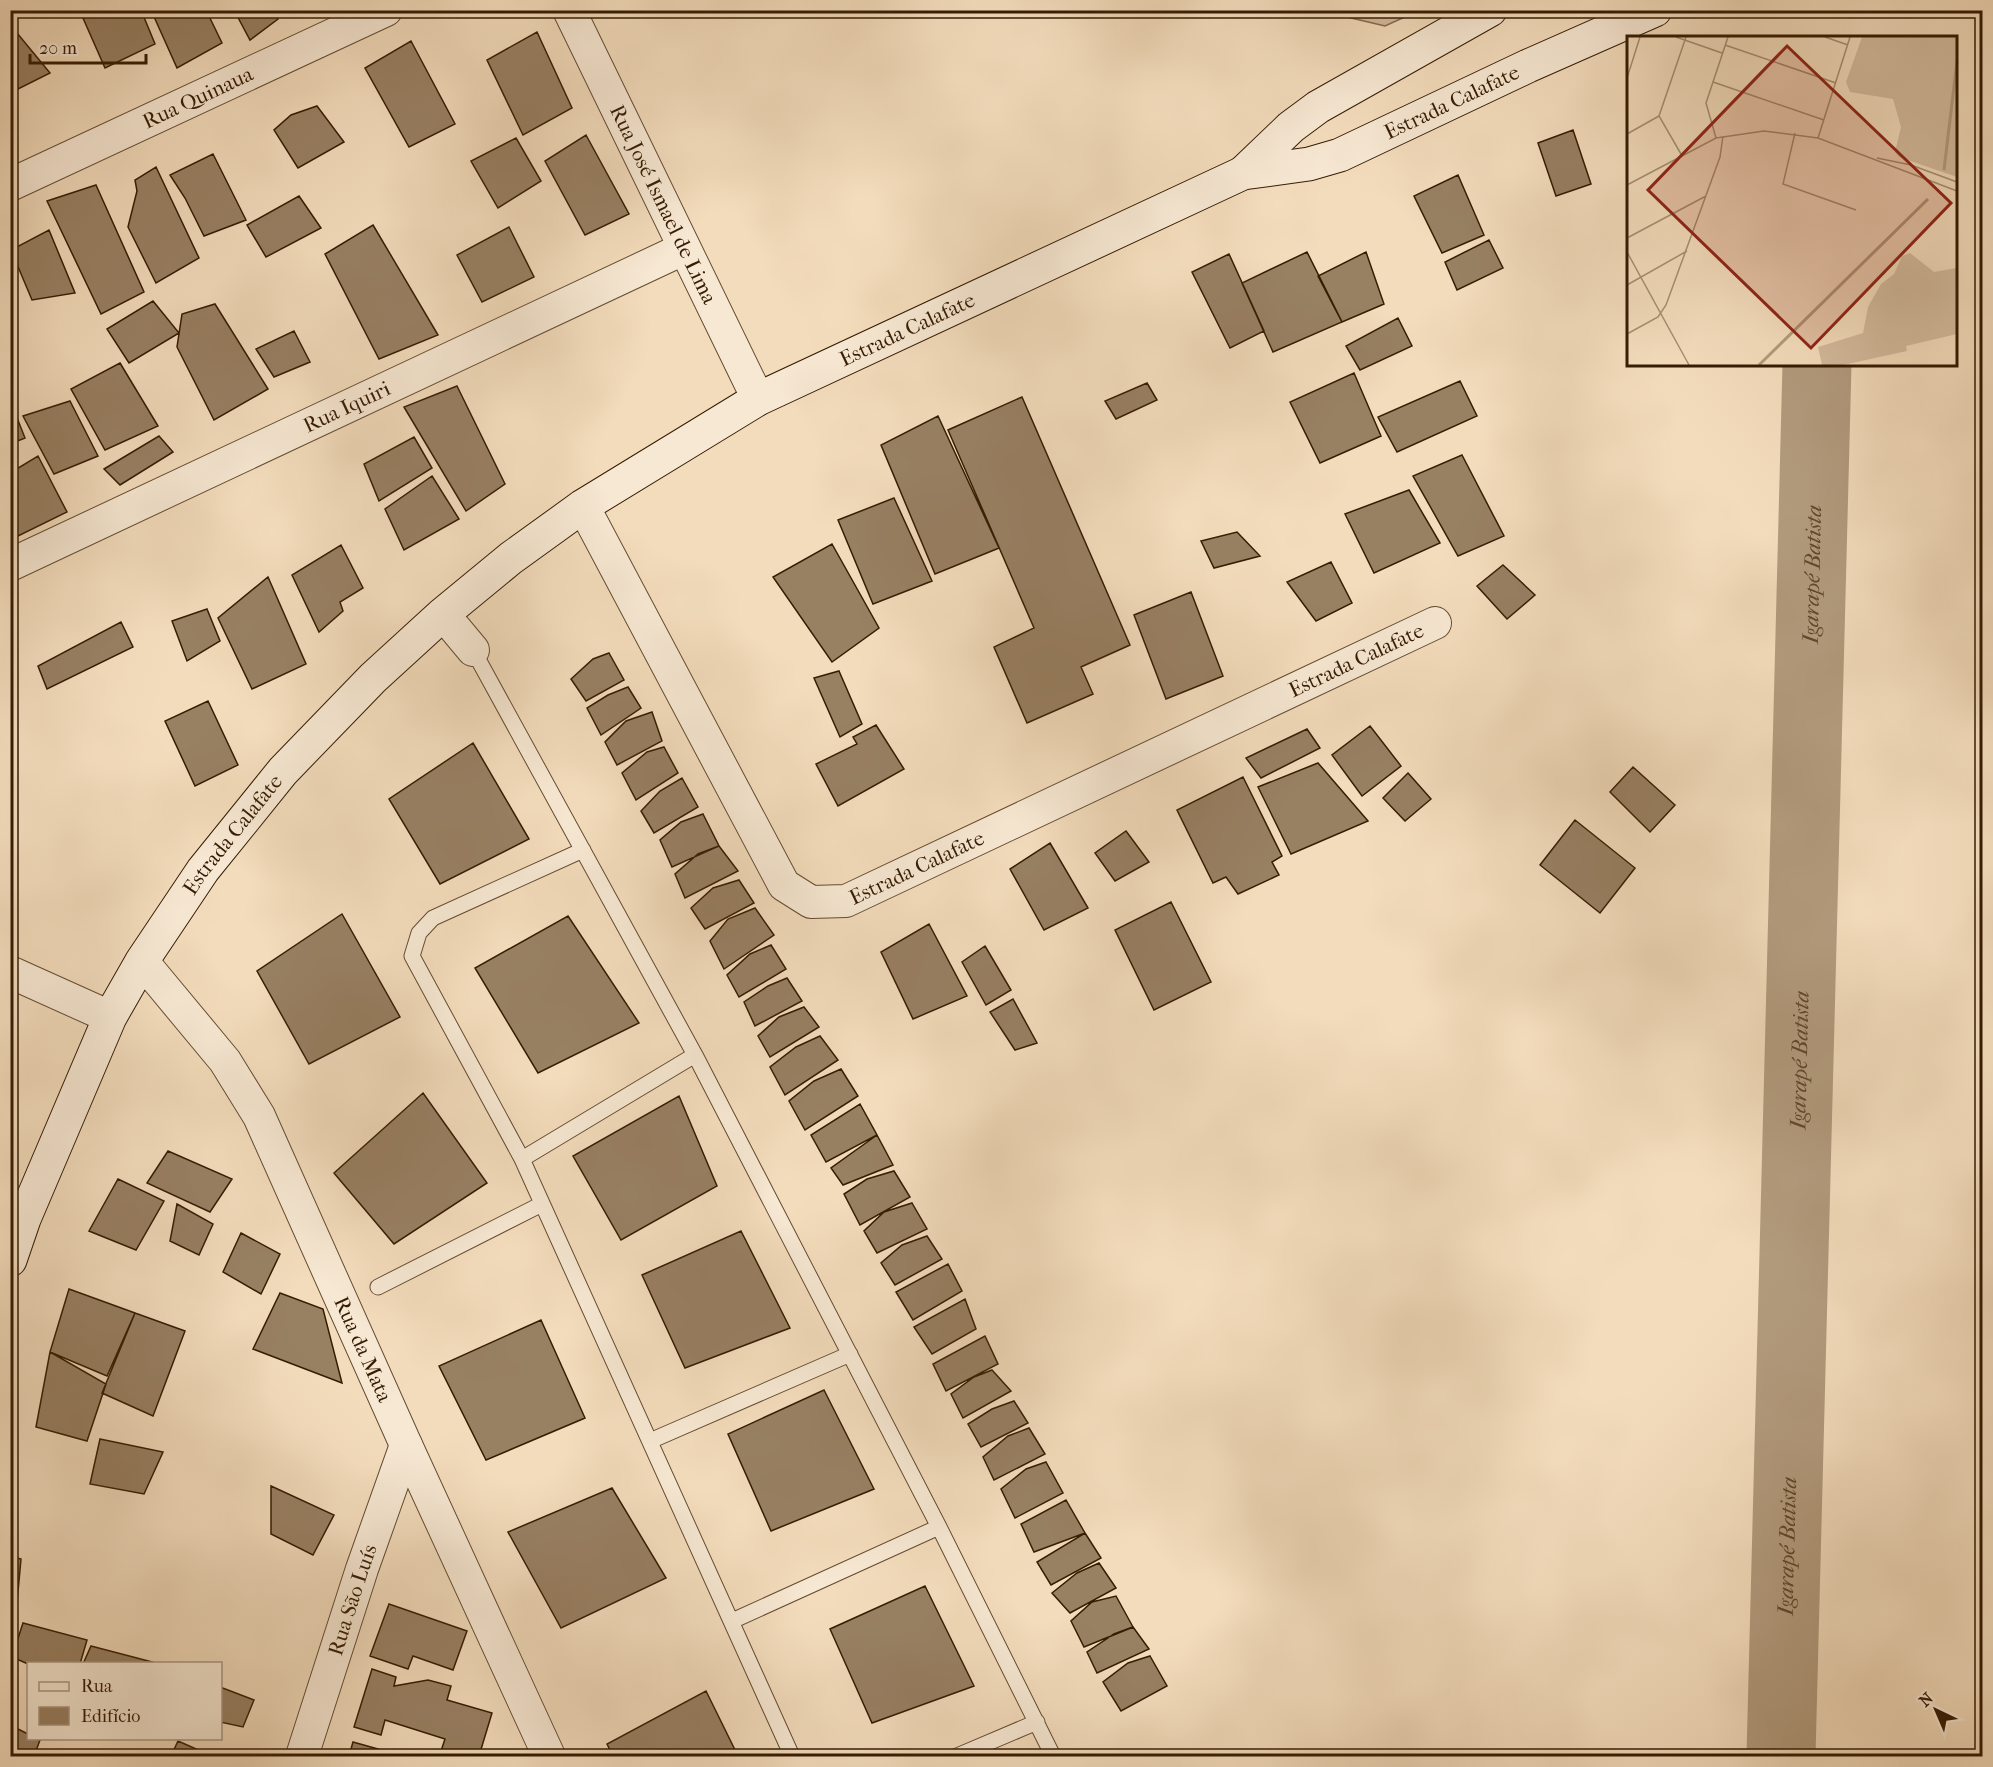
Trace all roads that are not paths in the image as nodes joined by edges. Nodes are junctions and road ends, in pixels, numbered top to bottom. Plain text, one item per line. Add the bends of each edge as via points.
1 (386, 10) edge
2 (569, 10) edge
3 (1490, 10) edge
4 (1655, 10) edge
5 (1243, 173) junction
6 (10, 185) edge
7 (683, 249) junction
8 (758, 399) junction
9 (583, 506) junction
10 (10, 566) edge
11 (443, 614) junction
12 (1435, 623) dead end
13 (473, 650) joint
14 (583, 850) junction
15 (142, 961) junction
16 (10, 972) edge
17 (110, 1017) junction
18 (695, 1055) junction
19 (522, 1159) junction
20 (542, 1204) junction
21 (10, 1260) edge
22 (378, 1287) dead end
23 (850, 1354) junction
24 (650, 1441) junction
25 (406, 1445) junction
26 (939, 1527) junction
27 (732, 1621) junction
28 (1037, 1722) junction
29 (302, 1756) edge
30 (549, 1756) edge
31 (792, 1756) edge
32 (957, 1756) edge
33 (1053, 1756) edge

1 - 6 street, Rua Quinaua
2 - 7 street, Rua José Ismael de Lima
3 - 5 street, Estrada Calafate via 1318,107
4 - 5 street, Estrada Calafate via 1340,155 1309,164
5 - 8 street, Estrada Calafate
7 - 8 street, Rua José Ismael de Lima
7 - 10 street, Rua Iquiri
8 - 9 street, Estrada Calafate
9 - 11 street, Estrada Calafate
9 - 12 street, Estrada Calafate via 784,885 811,902 846,901
11 - 13 street
11 - 15 street, Estrada Calafate via 373,678 283,771 203,870
13 - 14 lane
14 - 18 lane
14 - 19 lane via 434,918 419,933 412,956
15 - 17 street, Estrada Calafate
15 - 25 street, Rua da Mata via 225,1061 259,1116
16 - 17 street
17 - 21 street, Estrada Calafate
18 - 19 lane
18 - 23 lane
19 - 20 lane
20 - 22 lane
20 - 24 lane
23 - 24 lane
23 - 26 lane
24 - 27 lane
25 - 29 street, Rua São Luís
25 - 30 street, Rua da Mata
26 - 27 lane
26 - 28 lane
27 - 31 lane
28 - 32 lane
28 - 33 lane

